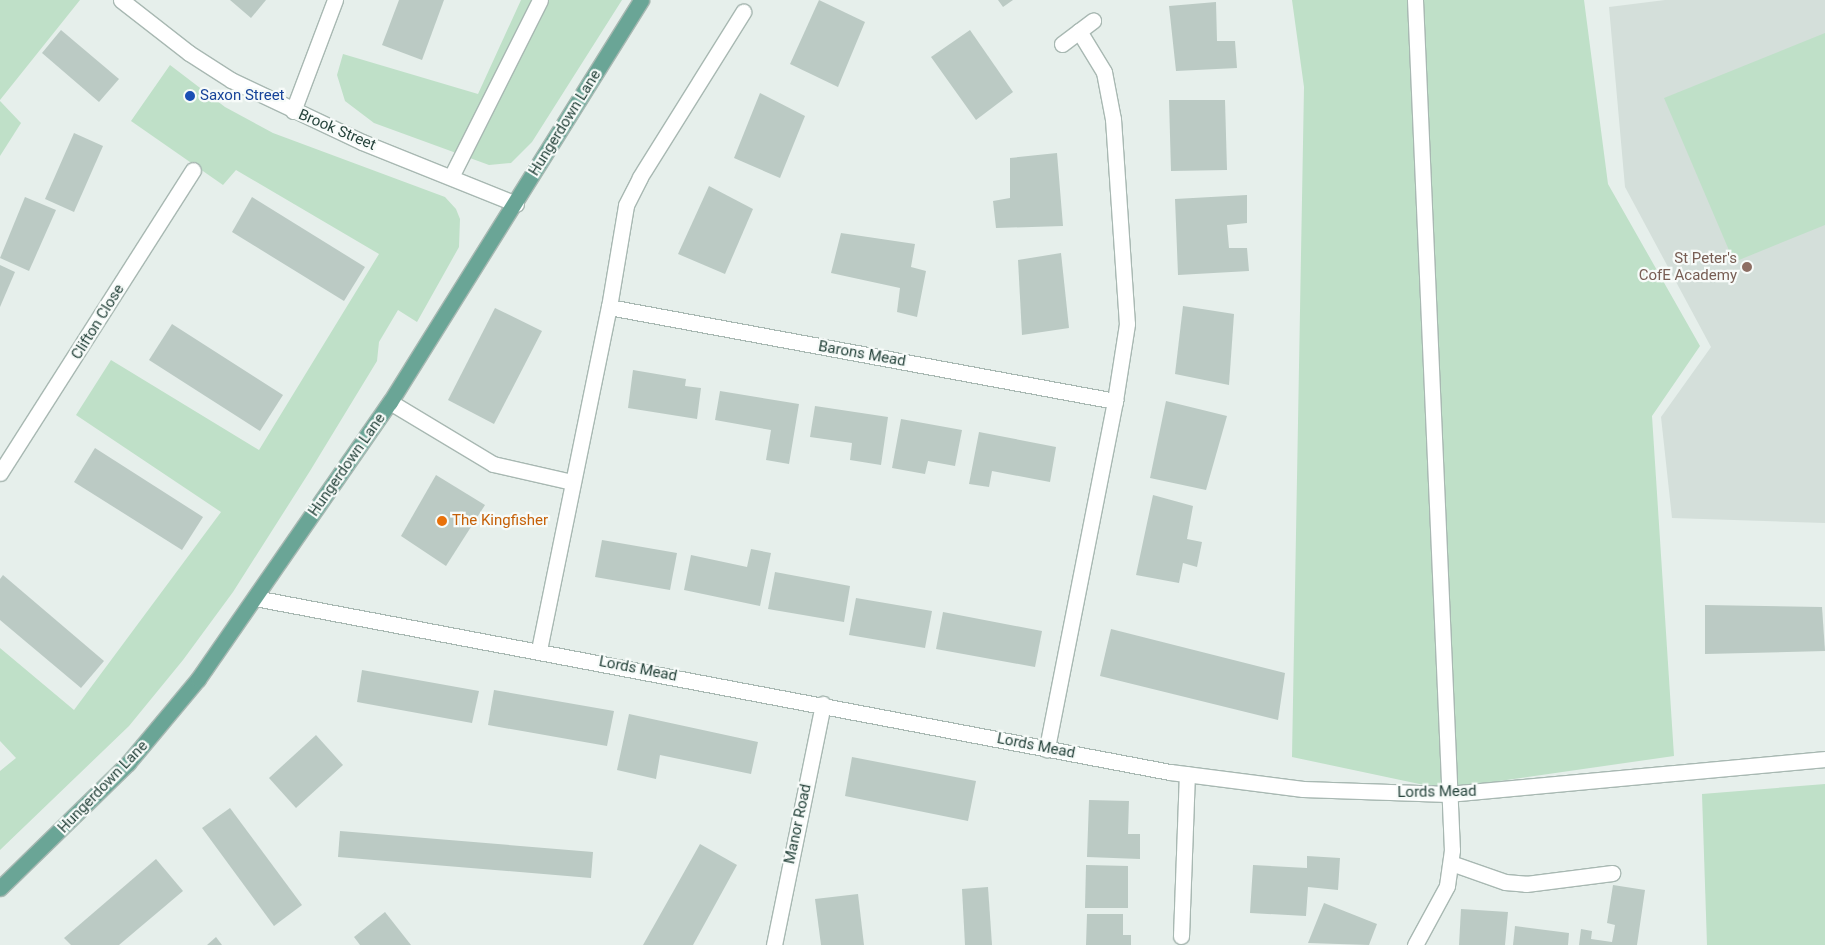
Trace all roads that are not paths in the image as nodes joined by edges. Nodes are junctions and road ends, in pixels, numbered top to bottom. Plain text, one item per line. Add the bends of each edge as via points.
1 (121, 0) edge
2 (335, 0) edge
3 (540, 0) edge
4 (641, 0) edge
5 (1415, 0) edge
6 (744, 12) dead end
7 (1093, 21) dead end
8 (1080, 31) junction
9 (1062, 44) dead end
10 (293, 111) junction
11 (193, 170) dead end
12 (451, 177) junction
13 (516, 204) junction
14 (609, 307) junction
15 (1115, 401) junction
16 (390, 402) junction
17 (0, 473) edge
18 (572, 482) junction
19 (255, 598) junction
20 (538, 650) junction
21 (823, 704) junction
22 (1047, 749) junction
23 (1825, 759) edge
24 (1187, 774) junction
25 (1448, 794) junction
26 (1452, 863) junction
27 (1612, 873) dead end
28 (0, 888) edge
29 (1181, 936) dead end
30 (774, 945) edge
31 (1415, 945) edge

1 - 10 street, Brook Street via 189,53 231,80
2 - 10 street
3 - 12 street
4 - 13 main road, Hungerdown Lane
5 - 25 street
6 - 14 street via 630,196
7 - 8 street
8 - 9 street
8 - 15 street via 1104,72 1113,119 1127,324
10 - 12 street, Brook Street
11 - 17 street, Clifton Close
12 - 13 street, Brook Street
13 - 16 main road, Hungerdown Lane
14 - 15 street, Barons Mead
14 - 18 street
15 - 22 street
16 - 18 street via 493,464
16 - 19 main road, Hungerdown Lane
18 - 20 street
19 - 20 street, Lords Mead
19 - 28 main road, Hungerdown Lane via 163,725
20 - 21 street, Lords Mead
21 - 22 street, Lords Mead
21 - 30 street, Manor Road
22 - 24 street, Lords Mead
23 - 25 street, Lords Mead
24 - 25 street, Lords Mead via 1303,789
24 - 29 street
25 - 26 street
26 - 27 street via 1505,882 1526,884
26 - 31 street via 1443,894

